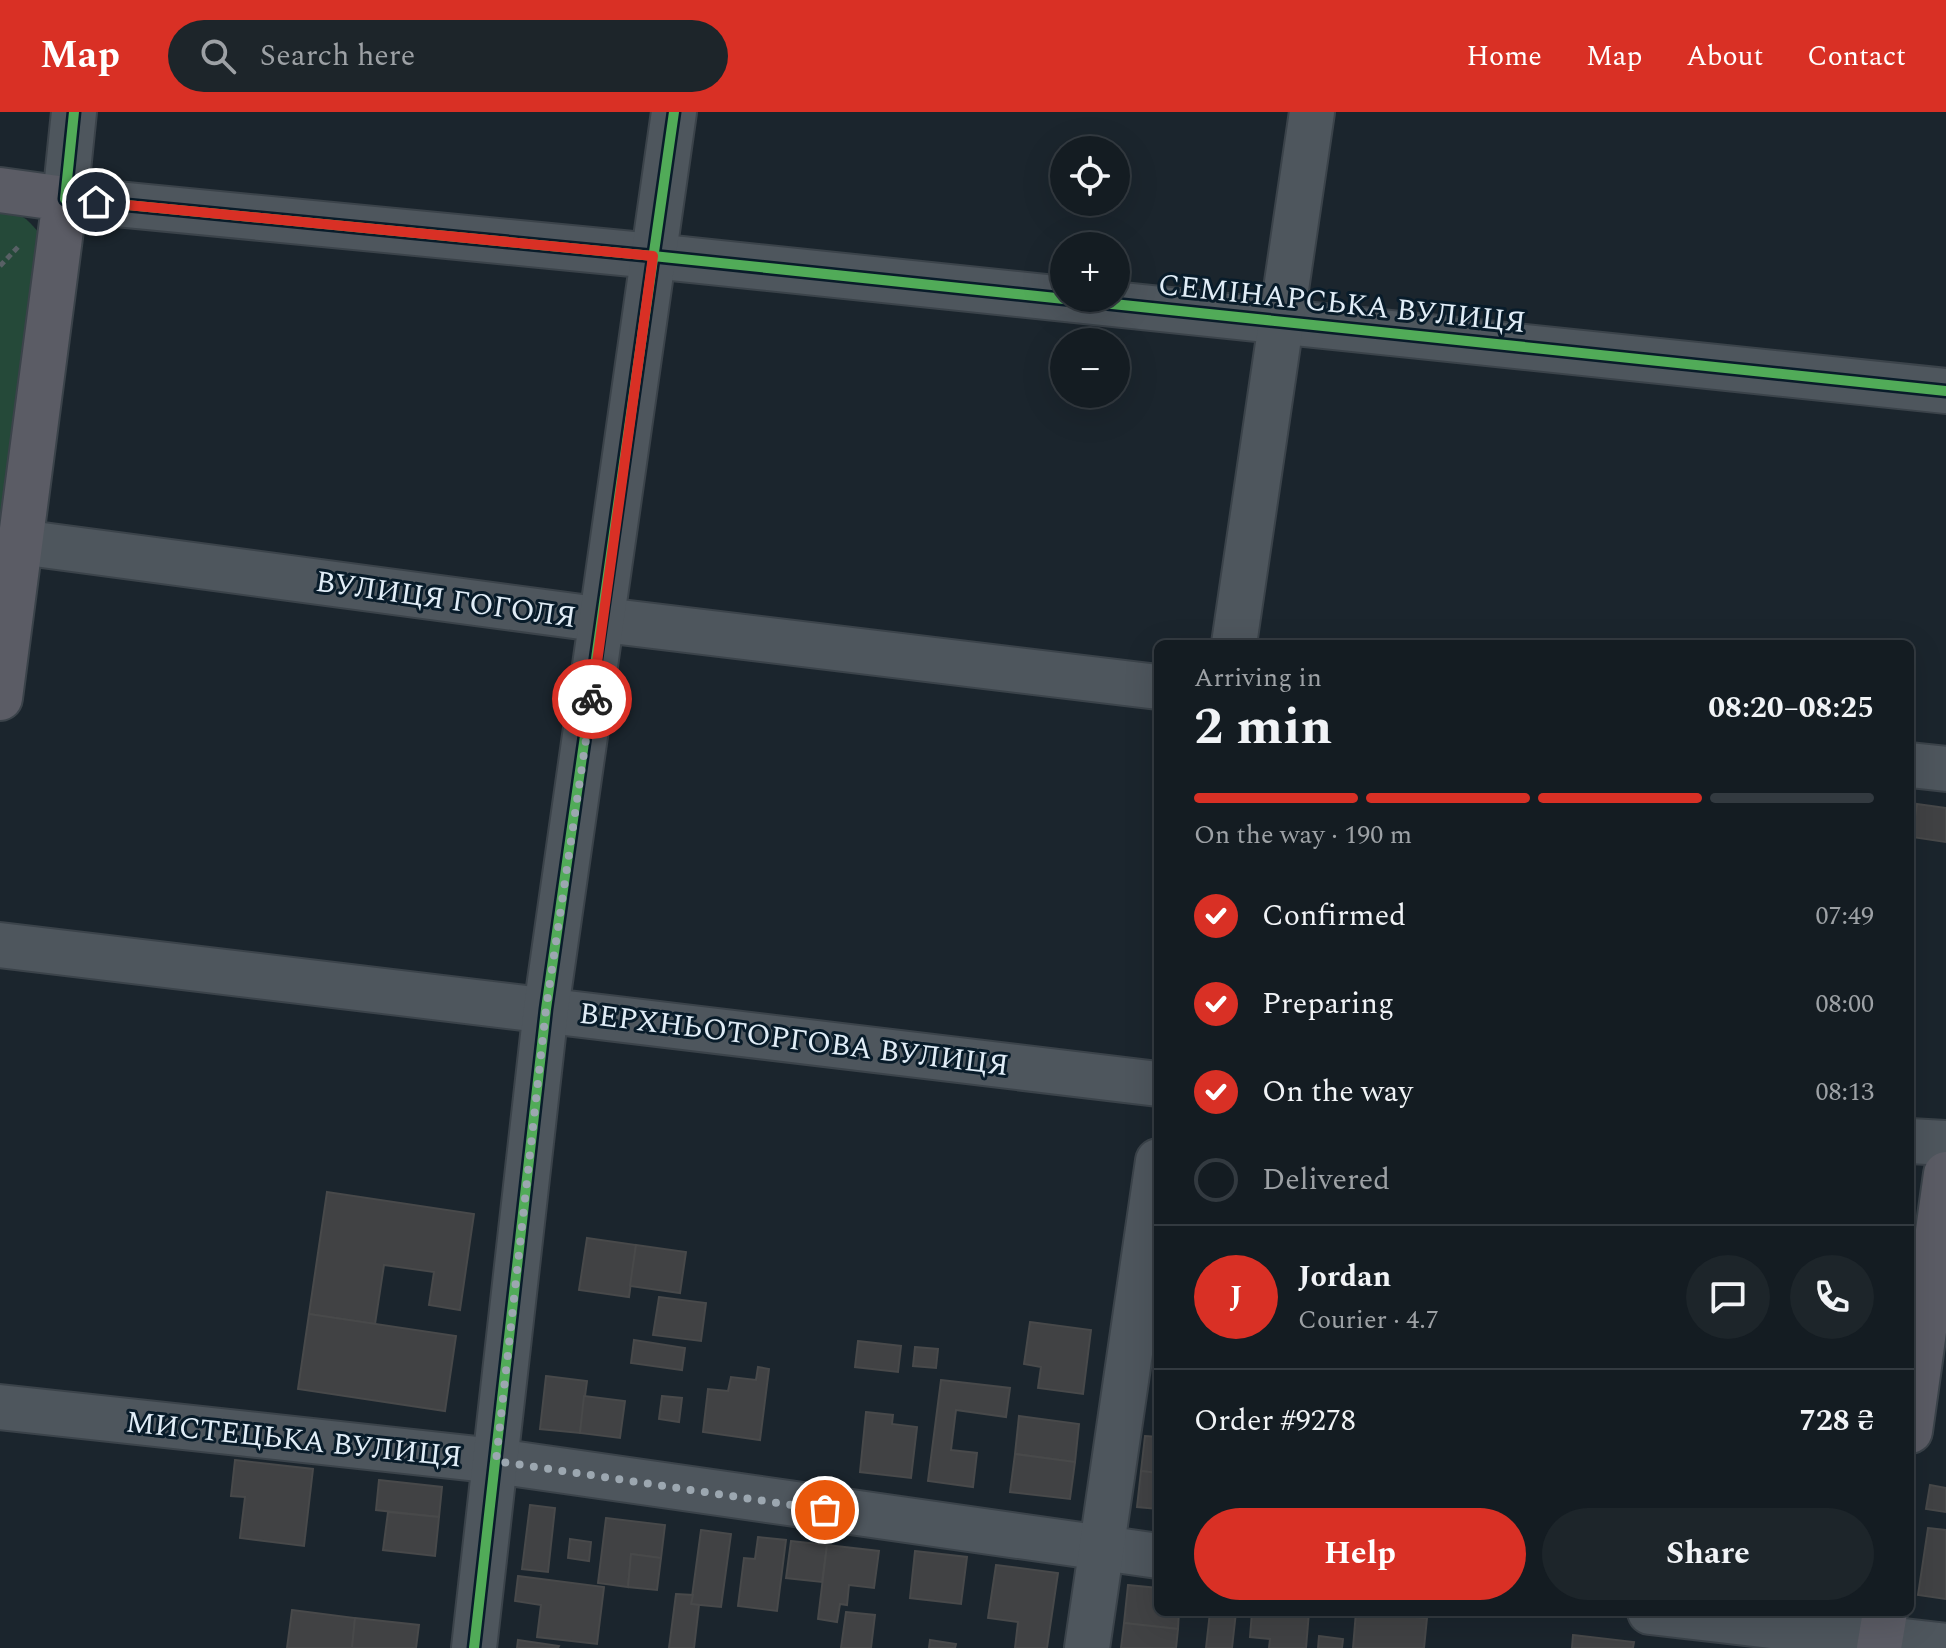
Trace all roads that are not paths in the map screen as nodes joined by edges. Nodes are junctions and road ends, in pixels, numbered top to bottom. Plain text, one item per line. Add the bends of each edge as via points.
1 (74, 112) edge
2 (674, 112) edge
3 (1312, 112) edge
4 (0, 190) edge
5 (65, 199) junction
6 (653, 256) junction
7 (1281, 320) junction
8 (1946, 391) edge
9 (20, 542) junction
10 (604, 620) junction
11 (1235, 640) edge
12 (1154, 687) edge
13 (0, 698) edge
14 (1914, 765) edge
15 (1946, 769) edge
16 (0, 945) edge
17 (546, 1009) junction
18 (1154, 1084) edge
19 (1914, 1141) edge
20 (1946, 1143) edge
21 (1946, 1174) edge
22 (1154, 1188) edge
23 (1914, 1402) edge
24 (0, 1407) edge
25 (496, 1461) junction
26 (1100, 1550) junction
27 (1154, 1556) edge
28 (1694, 1616) edge
29 (1882, 1633) edge
30 (1946, 1646) edge
31 (474, 1648) edge
32 (1087, 1648) edge

1 - 5 street
2 - 6 street
3 - 7 street
4 - 5 main road, СЕМІНАРСЬКА ВУЛИЦЯ
5 - 6 street, СЕМІНАРСЬКА ВУЛИЦЯ
5 - 9 main road
6 - 7 street, СЕМІНАРСЬКА ВУЛИЦЯ
6 - 10 street
7 - 8 street, СЕМІНАРСЬКА ВУЛИЦЯ
7 - 11 street
9 - 10 street, ВУЛИЦЯ ГОГОЛЯ
9 - 13 main road
10 - 12 street, ВУЛИЦЯ ГОГОЛЯ
10 - 17 street
14 - 15 street
16 - 17 street, ВЕРХНЬОТОРГОВА ВУЛИЦЯ
17 - 18 street, ВЕРХНЬОТОРГОВА ВУЛИЦЯ
17 - 25 street
19 - 20 street
21 - 23 main road
22 - 26 street
24 - 25 street, МИСТЕЦЬКА ВУЛИЦЯ
25 - 26 street, МИСТЕЦЬКА ВУЛИЦЯ
25 - 31 street
26 - 27 street, МИСТЕЦЬКА ВУЛИЦЯ
26 - 32 street
28 - 29 street
29 - 30 street

